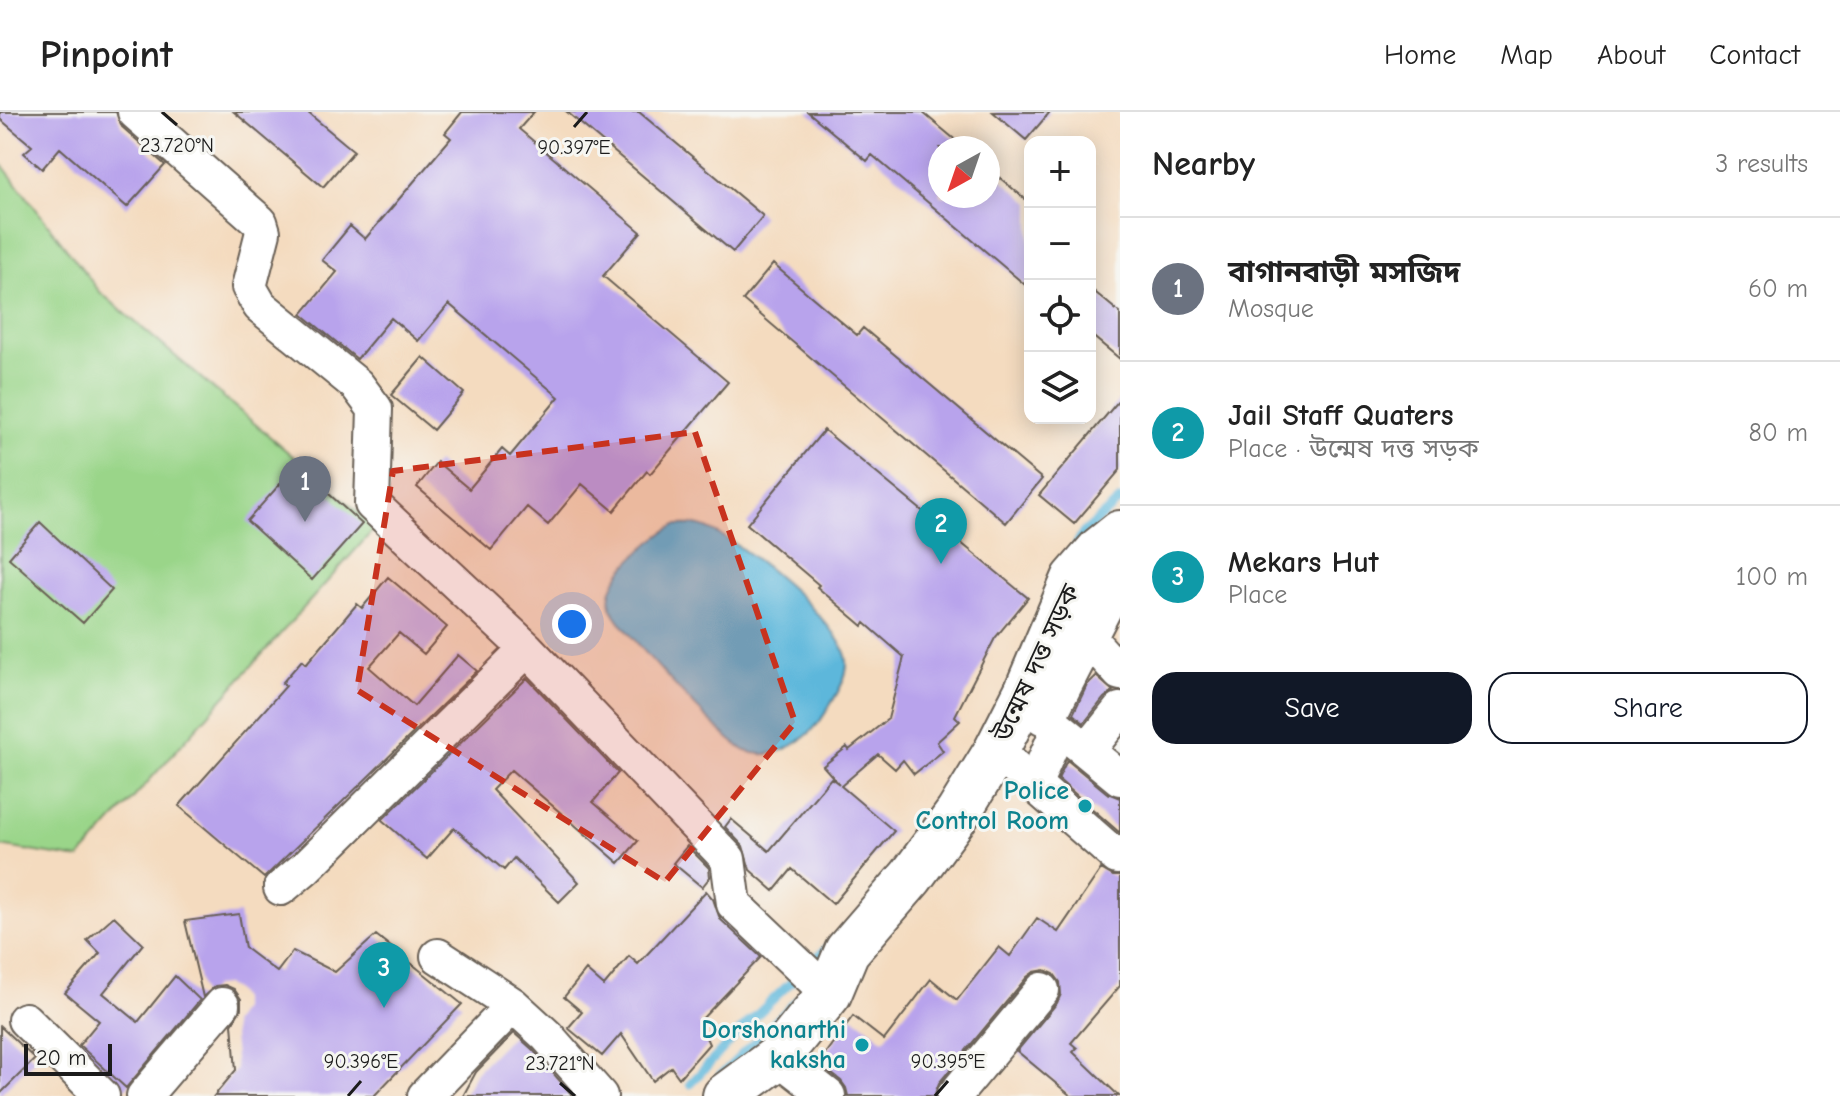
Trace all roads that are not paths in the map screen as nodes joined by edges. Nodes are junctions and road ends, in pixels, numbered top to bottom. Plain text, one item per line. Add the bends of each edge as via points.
1 (135, 112) edge
2 (1097, 582) edge
3 (527, 649) junction
4 (1120, 673) edge
5 (1120, 710) edge
6 (1088, 750) junction
7 (1016, 768) junction
8 (1120, 778) edge
9 (1120, 853) edge
10 (281, 888) dead end
11 (438, 956) dead end
12 (1042, 990) dead end
13 (829, 994) junction
14 (222, 1005) dead end
15 (513, 1005) junction
16 (25, 1020) dead end
17 (778, 1057) junction
18 (102, 1096) edge
19 (144, 1096) edge
20 (425, 1096) edge
21 (600, 1096) edge
22 (725, 1096) edge
23 (828, 1096) edge
24 (954, 1096) edge

1 - 3 street via 260,222 263,232 249,287 260,306 357,385 375,409 372,504
2 - 4 street
2 - 7 main road, উন্মেষ দত্ত সড়ক via 1026,692
3 - 10 street
3 - 13 street via 728,859 734,904
5 - 6 street
6 - 7 street via 1059,728
6 - 8 street
7 - 9 street via 1117,857
7 - 13 main road, উন্মেষ দত্ত সড়ক via 847,951
11 - 15 street
12 - 24 street
13 - 17 main road, উন্মেষ দত্ত সড়ক
14 - 19 street
15 - 20 street
15 - 21 street
16 - 18 street
17 - 22 main road, উন্মেষ দত্ত সড়ক
17 - 23 street

